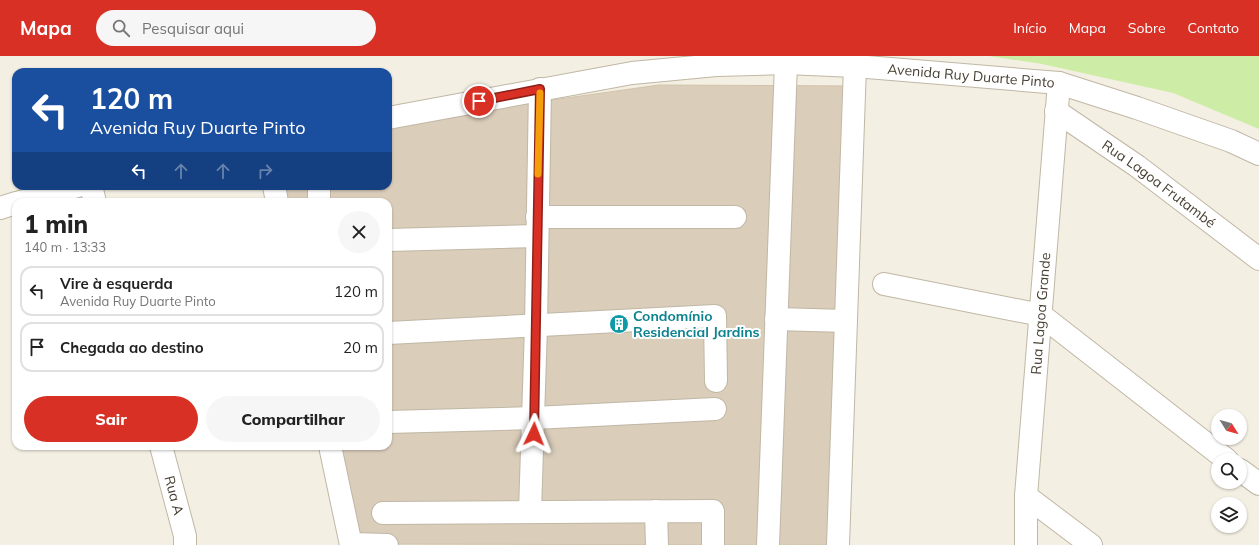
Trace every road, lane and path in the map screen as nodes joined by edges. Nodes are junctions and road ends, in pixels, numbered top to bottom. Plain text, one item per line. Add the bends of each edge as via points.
1 (786, 63) junction
2 (855, 66) junction
3 (1059, 83) junction
4 (540, 89) junction
5 (1056, 111) junction
6 (392, 117) edge
7 (1259, 154) edge
8 (64, 190) edge
9 (34, 198) edge
10 (12, 204) edge
11 (0, 208) edge
12 (735, 217) dead end
13 (537, 227) junction
14 (392, 240) edge
15 (1259, 259) edge
16 (884, 284) dead end
17 (1041, 315) junction
18 (776, 319) junction
19 (846, 321) junction
20 (536, 326) junction
21 (392, 333) edge
22 (716, 381) dead end
23 (715, 410) dead end
24 (534, 418) junction
25 (392, 422) edge
26 (162, 450) edge
27 (331, 450) edge
28 (1218, 453) edge
29 (1247, 475) edge
30 (1259, 484) edge
31 (1026, 496) junction
32 (656, 511) junction
33 (530, 512) junction
34 (383, 513) dead end
35 (185, 545) edge
36 (351, 545) edge
37 (387, 545) edge
38 (657, 545) edge
39 (712, 545) edge
40 (768, 545) edge
41 (838, 545) edge
42 (1026, 545) edge
43 (1090, 545) edge

1 - 2 street, Avenida Ruy Duarte Pinto
1 - 4 street, Avenida Ruy Duarte Pinto via 716,65 632,73
1 - 18 street
2 - 3 street, Avenida Ruy Duarte Pinto
2 - 19 street
3 - 5 street, Rua Lagoa Grande
3 - 7 street, Avenida Ruy Duarte Pinto via 1231,141
4 - 6 street, Avenida Ruy Duarte Pinto
4 - 13 street
5 - 15 street, Rua Lagoa Frutambé via 1137,166
5 - 17 street, Rua Lagoa Grande
8 - 9 street
10 - 11 street
12 - 13 street
13 - 14 street
13 - 20 street
16 - 17 street
17 - 28 street
17 - 31 street, Rua Lagoa Grande
18 - 19 street
18 - 40 street
19 - 41 street
20 - 21 street
20 - 22 street via 715,316
20 - 24 street
23 - 24 street
24 - 25 street
24 - 33 street
26 - 35 street, Rua A via 185,536
27 - 36 street
29 - 30 street
31 - 42 street, Rua Lagoa Grande
31 - 43 street
32 - 33 street
32 - 38 street
32 - 39 street via 713,511
33 - 34 street
36 - 37 street

